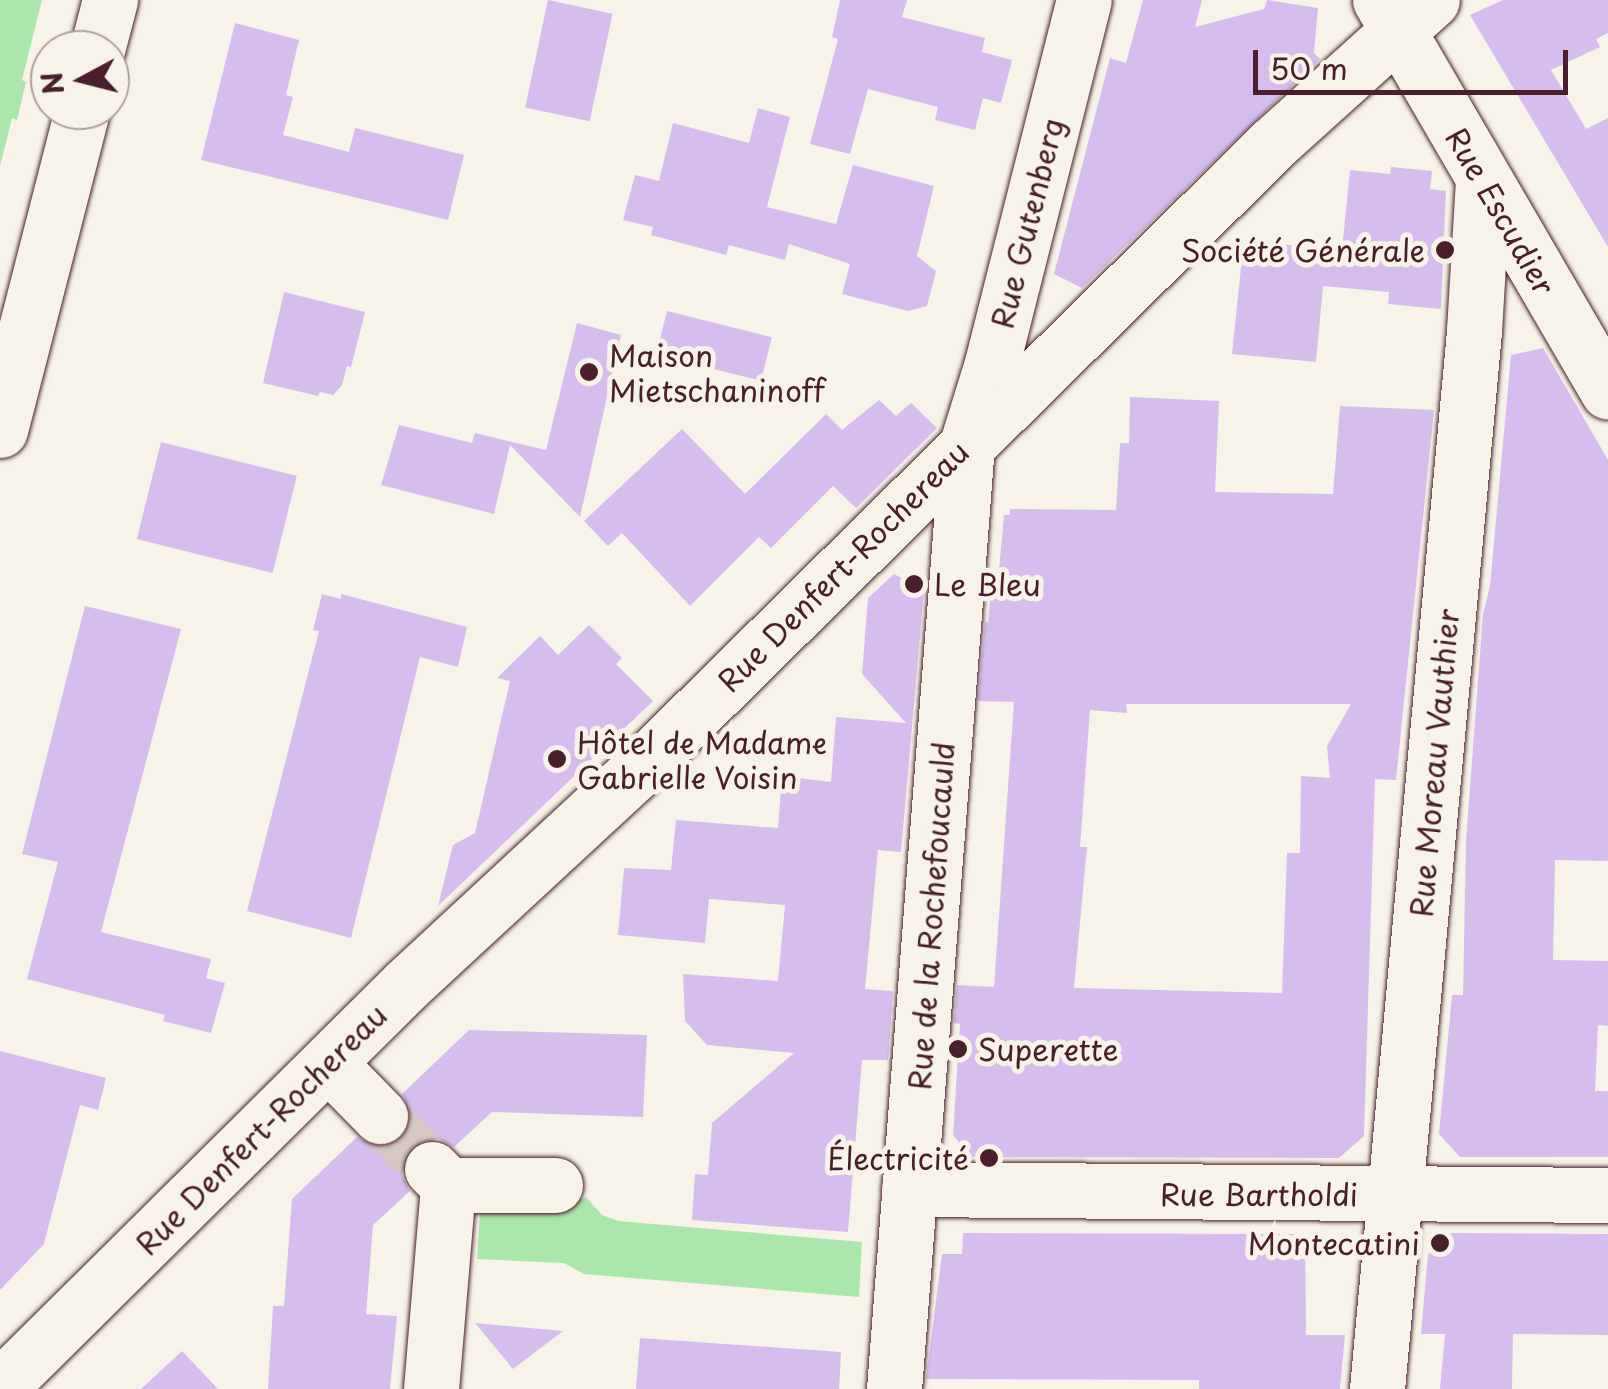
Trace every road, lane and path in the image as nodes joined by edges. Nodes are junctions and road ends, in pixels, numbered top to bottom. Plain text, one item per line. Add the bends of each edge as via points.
1 (110, 0) edge
2 (1084, 0) edge
3 (1403, 10) edge
4 (102, 30) edge
5 (77, 130) edge
6 (1483, 181) junction
7 (1554, 301) junction
8 (1474, 331) junction
9 (1608, 392) edge
10 (0, 430) edge
11 (966, 444) junction
12 (328, 1064) junction
13 (380, 1116) tunnel mouth
14 (555, 1185) dead end
15 (909, 1189) junction
16 (1394, 1194) junction
17 (1608, 1195) edge
18 (0, 1388) edge
19 (431, 1389) edge
20 (894, 1389) edge
21 (1378, 1389) edge

1 - 4 street
2 - 11 street, Rue Gutenberg
3 - 6 street, Rue Escudier
3 - 11 street, Rue Denfert-Rochereau
5 - 10 street
6 - 7 street, Rue Escudier
6 - 8 street, Rue Moreau Vauthier
7 - 8 street via 1515,307
7 - 9 street, Rue Escudier
8 - 16 street, Rue Moreau Vauthier
11 - 12 street, Rue Denfert-Rochereau via 633,775
11 - 15 street, Rue de la Rochefoucauld
12 - 13 street
12 - 18 street, Rue Denfert-Rochereau
14 - 19 street via 440,1177
15 - 16 street, Rue Bartholdi
15 - 20 street, Rue de la Rochefoucauld
16 - 17 street, Rue Bartholdi
16 - 21 street, Rue Moreau Vauthier

